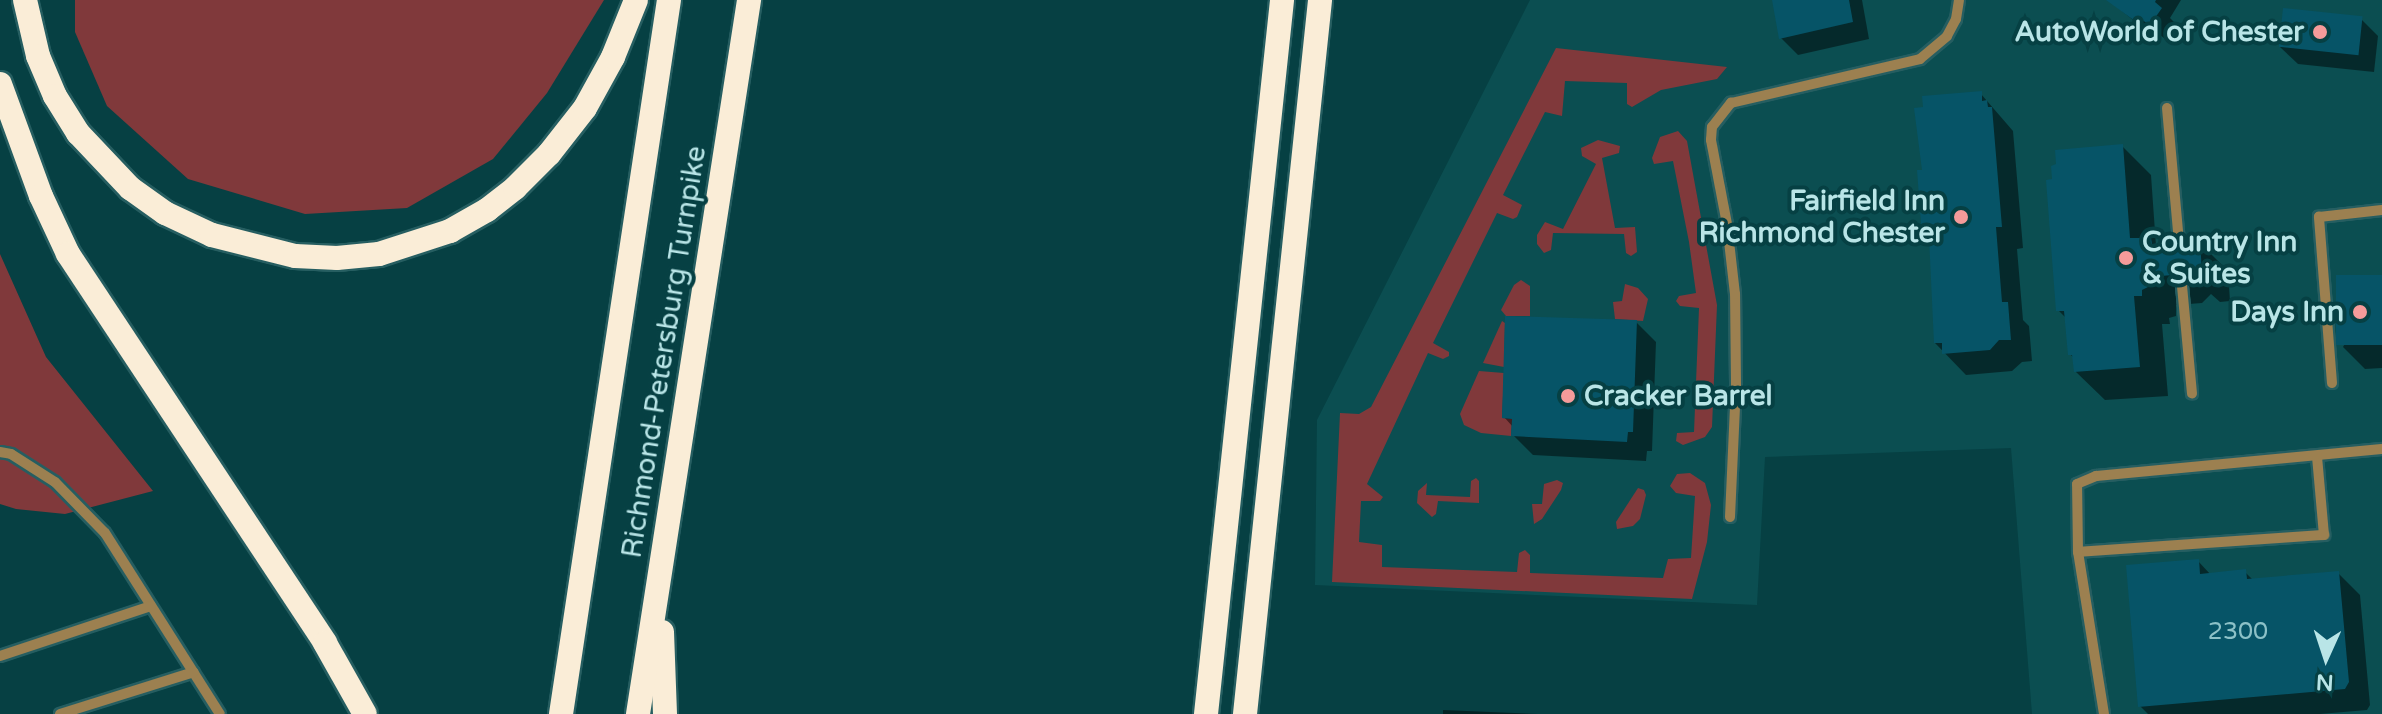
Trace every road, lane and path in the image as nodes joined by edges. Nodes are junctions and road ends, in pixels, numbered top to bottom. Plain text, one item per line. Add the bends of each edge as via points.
1 (25, 0) edge
2 (636, 0) edge
3 (669, 0) edge
4 (749, 0) edge
5 (1282, 0) edge
6 (1320, 0) edge
7 (1959, 0) edge
8 (0, 84) edge
9 (2167, 108) dead end
10 (2382, 210) edge
11 (2179, 242) dead end
12 (2181, 275) dead end
13 (2332, 383) dead end
14 (2192, 393) dead end
15 (2382, 449) edge
16 (0, 452) edge
17 (2317, 456) junction
18 (1730, 517) dead end
19 (2078, 552) junction
20 (659, 577) junction
21 (151, 606) junction
22 (0, 656) edge
23 (194, 672) junction
24 (74, 712) edge
25 (60, 714) edge
26 (220, 714) edge
27 (365, 714) edge
28 (561, 714) edge
29 (638, 714) edge
30 (665, 714) edge
31 (1206, 714) edge
32 (1245, 714) edge
33 (2104, 714) edge

1 - 2 highway via 38,56 55,96 78,133 130,188 165,213 212,235 295,256 337,258 379,254 450,231 515,188 585,108
3 - 28 highway, Richmond-Petersburg Turnpike
4 - 20 highway, Richmond-Petersburg Turnpike
5 - 31 highway
6 - 32 highway
7 - 18 lane via 1947,36 1920,59 1731,103 1712,127 1735,294
8 - 27 highway via 68,254 325,643
9 - 11 lane
10 - 13 lane via 2319,217
12 - 14 lane
15 - 17 lane
16 - 21 lane via 55,482 105,533
17 - 19 lane via 2096,476 2077,484
17 - 19 lane via 2324,535
19 - 33 lane
20 - 29 highway, Richmond-Petersburg Turnpike
20 - 30 highway
21 - 22 lane
21 - 23 lane
23 - 24 lane
23 - 26 lane
24 - 25 lane

